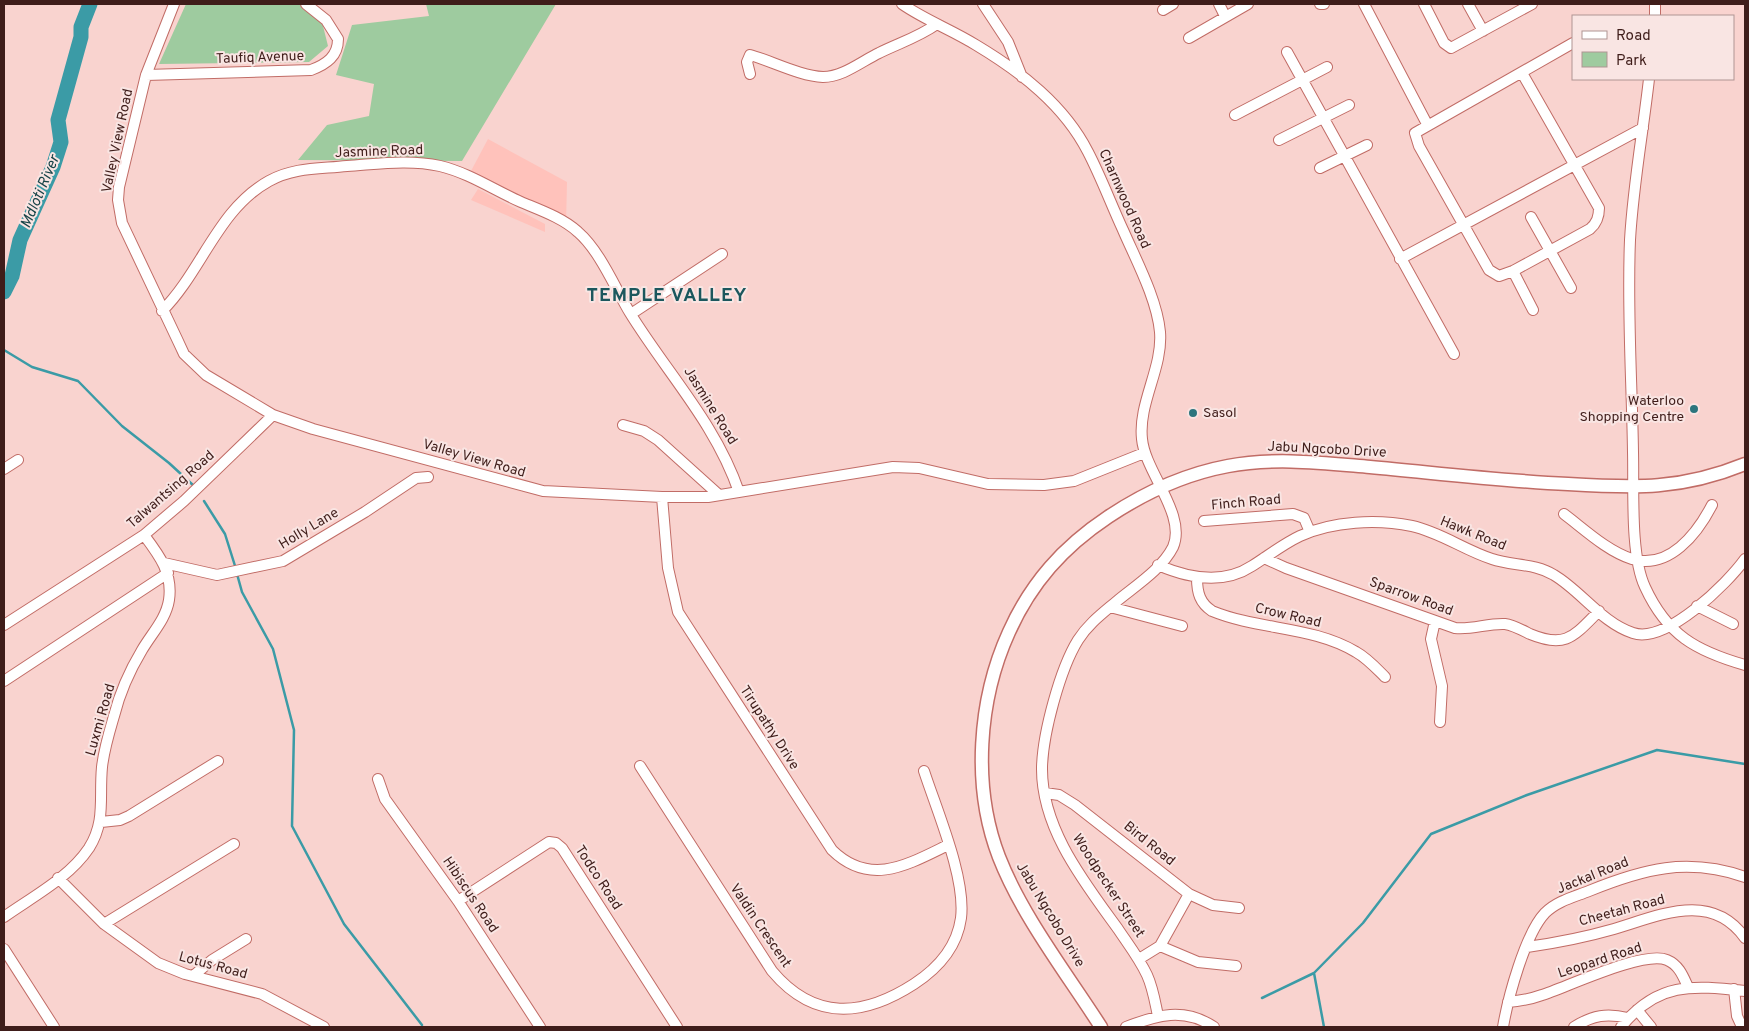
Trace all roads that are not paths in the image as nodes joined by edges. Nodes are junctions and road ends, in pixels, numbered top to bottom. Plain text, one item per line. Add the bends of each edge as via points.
1 (174, 4) edge
2 (306, 4) edge
3 (902, 4) edge
4 (983, 4) edge
5 (1173, 4) edge
6 (1219, 4) edge
7 (1248, 4) edge
8 (1320, 4) edge
9 (1324, 4) edge
10 (1364, 4) edge
11 (1425, 4) edge
12 (1468, 4) edge
13 (1532, 4) edge
14 (1517, 7) edge
15 (1163, 10) dead end
16 (1226, 16) junction
17 (937, 24) junction
18 (1484, 31) junction
19 (1189, 38) dead end
20 (1572, 44) edge
21 (1287, 52) dead end
22 (1327, 67) dead end
23 (1522, 73) junction
24 (750, 74) dead end
25 (146, 75) junction
26 (1022, 77) junction
27 (1301, 80) junction
28 (1649, 80) edge
29 (1349, 105) dead end
30 (1236, 115) dead end
31 (1322, 118) junction
32 (1427, 124) junction
33 (1643, 128) junction
34 (1278, 140) dead end
35 (1367, 145) dead end
36 (1343, 156) junction
37 (1575, 166) junction
38 (1320, 168) dead end
39 (1531, 217) dead end
40 (1464, 225) junction
41 (1550, 251) junction
42 (722, 254) dead end
43 (1400, 259) junction
44 (1513, 271) junction
45 (1571, 288) dead end
46 (1533, 310) dead end
47 (162, 311) junction
48 (631, 314) junction
49 (1454, 354) dead end
50 (273, 415) junction
51 (623, 424) dead end
52 (1144, 453) junction
53 (18, 460) dead end
54 (1745, 464) edge
55 (4, 470) edge
56 (428, 477) dead end
57 (1161, 488) junction
58 (1634, 488) junction
59 (739, 492) junction
60 (719, 495) junction
61 (662, 497) junction
62 (1712, 505) dead end
63 (1564, 514) dead end
64 (1204, 521) dead end
65 (1310, 532) junction
66 (144, 535) junction
67 (1264, 558) junction
68 (1745, 559) edge
69 (1638, 560) junction
70 (164, 563) junction
71 (1158, 565) junction
72 (168, 573) junction
73 (1197, 578) junction
74 (1697, 606) junction
75 (1110, 607) junction
76 (1598, 611) junction
77 (1434, 622) junction
78 (1734, 624) dead end
79 (4, 625) edge
80 (1182, 626) dead end
81 (1669, 626) junction
82 (1745, 665) edge
83 (1385, 677) dead end
84 (4, 681) edge
85 (1440, 722) dead end
86 (218, 761) dead end
87 (640, 766) dead end
88 (924, 772) dead end
89 (378, 779) dead end
90 (1045, 793) junction
91 (101, 822) junction
92 (234, 844) dead end
93 (948, 845) junction
94 (1745, 877) edge
95 (58, 878) junction
96 (1189, 894) junction
97 (458, 901) junction
98 (1239, 908) dead end
99 (4, 917) edge
100 (104, 924) junction
101 (1745, 938) edge
102 (246, 939) dead end
103 (1160, 946) junction
104 (1527, 947) junction
105 (4, 949) edge
106 (1139, 959) junction
107 (1236, 966) dead end
108 (193, 976) junction
109 (1688, 987) junction
110 (1734, 989) junction
111 (1745, 991) edge
112 (1508, 1002) junction
113 (1637, 1010) junction
114 (1158, 1016) junction
115 (1628, 1018) junction
116 (54, 1027) edge
117 (324, 1027) edge
118 (540, 1027) edge
119 (677, 1027) edge
120 (1101, 1027) edge
121 (1126, 1027) edge
122 (1214, 1027) edge
123 (1503, 1027) edge
124 (1574, 1027) edge
125 (1621, 1027) edge
126 (1651, 1027) edge
127 (1742, 1027) edge

1 - 25 street, Valley View Road
2 - 25 street, Taufiq Avenue via 326,20 338,39 336,51 320,67 311,70
3 - 17 street, Charnwood Road
4 - 26 street via 1008,42
5 - 15 street
6 - 16 street
7 - 16 street
8 - 9 street
10 - 32 street
11 - 18 street via 1448,47 1454,48
12 - 18 street
13 - 14 street
14 - 18 street
16 - 19 street
17 - 24 street via 916,38 835,75 807,74 750,56 747,62
17 - 26 street, Charnwood Road via 974,43
20 - 23 street
21 - 27 street
22 - 27 street
23 - 32 street
23 - 37 street
25 - 47 street, Valley View Road via 118,200 122,223
26 - 52 street, Charnwood Road via 1054,104 1088,152 1157,315 1159,342 1141,436
27 - 30 street
27 - 31 street
28 - 33 street
29 - 31 street
31 - 34 street
31 - 36 street
32 - 40 street via 1417,130 1415,136
33 - 37 street
33 - 58 street via 1630,239
35 - 36 street
36 - 38 street
36 - 43 street
37 - 40 street
37 - 41 street via 1599,208 1598,219 1590,229
39 - 41 street
40 - 43 street
40 - 44 street via 1492,273 1499,276
41 - 44 street
41 - 45 street
42 - 48 street
43 - 49 street
44 - 46 street
47 - 48 street, Jasmine Road via 182,290 231,212 262,185 300,169 408,162 453,170 570,225 590,246
47 - 50 street, Valley View Road via 184,354 194,366
48 - 59 street, Jasmine Road via 725,454
50 - 61 street, Valley View Road via 345,439 526,488
50 - 66 street, Talwantsing Road
51 - 60 street via 658,440
52 - 57 street, Charnwood Road
52 - 59 street, Valley View Road via 1062,484 988,484 919,468 893,466
53 - 55 street
54 - 58 main road, Jabu Ngcobo Drive via 1685,482
56 - 70 street, Holly Lane via 416,478 289,559 211,574
57 - 58 main road, Jabu Ngcobo Drive via 1205,471 1284,461
57 - 71 street, Woodpecker Street via 1174,518 1176,533 1172,547
57 - 120 main road, Jabu Ngcobo Drive via 1096,525 1040,577 1006,640 985,715 985,795 999,856 1014,889
58 - 69 street
59 - 60 street, Valley View Road
60 - 61 street, Valley View Road
61 - 93 street, Tirupathy Drive via 668,568 678,612 832,850 848,864 884,870 916,861
62 - 69 street via 1693,534 1674,552 1660,558
63 - 69 street via 1620,554
64 - 65 street, Finch Road via 1293,514 1304,518
65 - 67 street, Hawk Road
65 - 76 street, Hawk Road via 1372,522 1412,526 1493,560 1545,571
66 - 70 street, Luxmi Road
66 - 79 street, Talwantsing Road
67 - 73 street, Hawk Road via 1237,573
67 - 77 street, Sparrow Road
68 - 74 street, Hawk Road via 1730,578
69 - 81 street via 1644,585
70 - 72 street, Luxmi Road
71 - 73 street, Hawk Road
71 - 75 street, Woodpecker Street
72 - 84 street
72 - 91 street, Luxmi Road via 169,599 162,620 125,684 105,747
73 - 83 street, Crow Road via 1202,602 1212,611 1343,645 1368,660
74 - 78 street
74 - 81 street, Hawk Road
75 - 80 street
75 - 90 street, Woodpecker Street via 1078,639 1053,705 1043,753
76 - 77 street, Sparrow Road via 1573,636 1558,642 1504,624 1464,629
76 - 81 street, Hawk Road via 1621,627 1642,635
77 - 85 street via 1431,639 1442,686
81 - 82 street via 1698,648
86 - 91 street via 130,816
87 - 93 street, Valdin Crescent via 772,971 792,991 822,1006 850,1010 880,1003 920,980 948,952 958,930 962,902
88 - 93 street, Valdin Crescent
89 - 97 street, Hibiscus Road via 386,799
90 - 96 street, Bird Road via 1059,795 1076,805
90 - 106 street, Woodpecker Street via 1056,829 1072,861
91 - 95 street, Luxmi Road via 88,849
92 - 100 street
94 - 104 street, Jackal Road via 1691,867 1662,868 1628,875 1551,908 1539,921
95 - 99 street, Luxmi Road
95 - 100 street, Lotus Road
96 - 98 street, Bird Road via 1213,905
96 - 103 street
97 - 118 street, Hibiscus Road
97 - 119 street, Todco Road via 549,842 556,843
100 - 108 street, Lotus Road via 158,963
101 - 104 street, Cheetah Road via 1734,925 1717,915 1681,910 1601,932
102 - 108 street
103 - 106 street
103 - 107 street via 1198,962
104 - 112 street, Jackal Road
105 - 116 street
106 - 114 street, Woodpecker Street via 1149,980
108 - 117 street, Lotus Road via 262,994
109 - 110 street
109 - 112 street, Leopard Road via 1682,973 1673,964 1650,959 1607,970 1534,998
109 - 113 street via 1658,996
110 - 111 street
110 - 127 street via 1736,1016
112 - 123 street, Jackal Road
113 - 115 street
113 - 126 street
114 - 121 street
114 - 122 street via 1183,1014
115 - 124 street via 1600,1015
115 - 125 street

